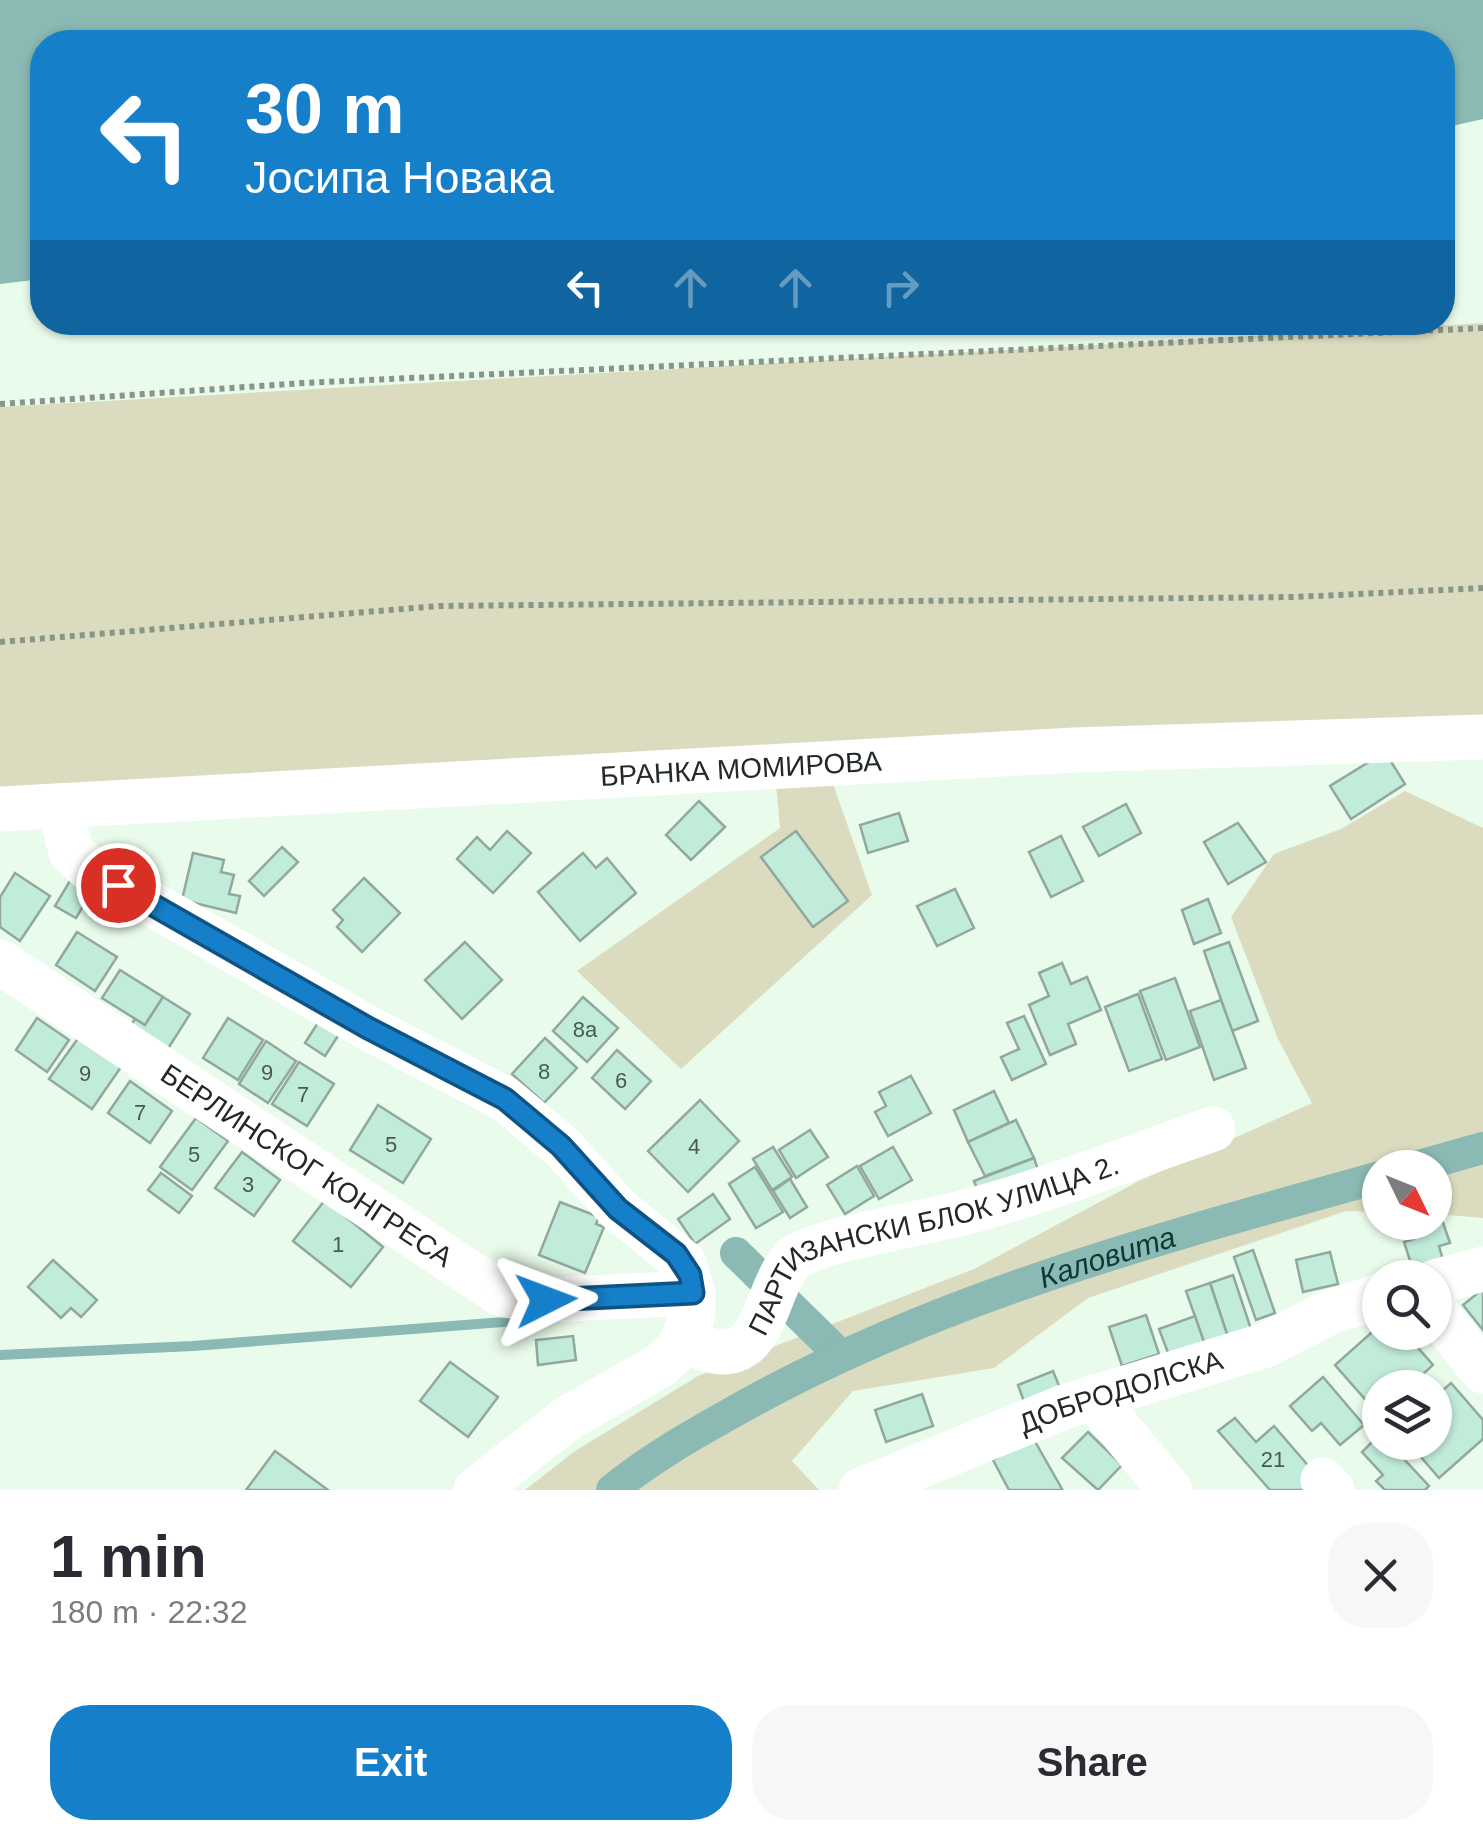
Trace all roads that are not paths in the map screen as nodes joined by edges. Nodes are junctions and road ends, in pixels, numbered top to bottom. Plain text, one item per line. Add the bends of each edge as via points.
1 (1483, 737) edge
2 (60, 808) junction
3 (0, 810) edge
4 (0, 962) edge
5 (1213, 1129) dead end
6 (1483, 1269) edge
7 (1452, 1277) edge
8 (693, 1293) junction
9 (1362, 1302) edge
10 (1452, 1333) edge
11 (684, 1339) junction
12 (1483, 1371) edge
13 (1094, 1397) junction
14 (476, 1490) edge
15 (862, 1490) edge
16 (1170, 1490) edge

1 - 2 street, БРАНКА МОМИРОВА via 1075,750
2 - 3 street, БРАНКА МОМИРОВА
2 - 8 street via 71,852 86,866 533,1119 618,1209 676,1254
4 - 8 street, БЕРЛИНСКОГ КОНГРЕСА via 503,1294 546,1300
5 - 11 street, ПАРТИЗАНСКИ БЛОК УЛИЦА 2. via 978,1209 800,1253 755,1335 739,1347 704,1350
6 - 7 street
8 - 11 street
9 - 13 street, ДОБРОДОЛСКА via 1266,1346
10 - 12 street
11 - 14 street via 661,1365 568,1418
13 - 15 street, ДОБРОДОЛСКА
13 - 16 street

